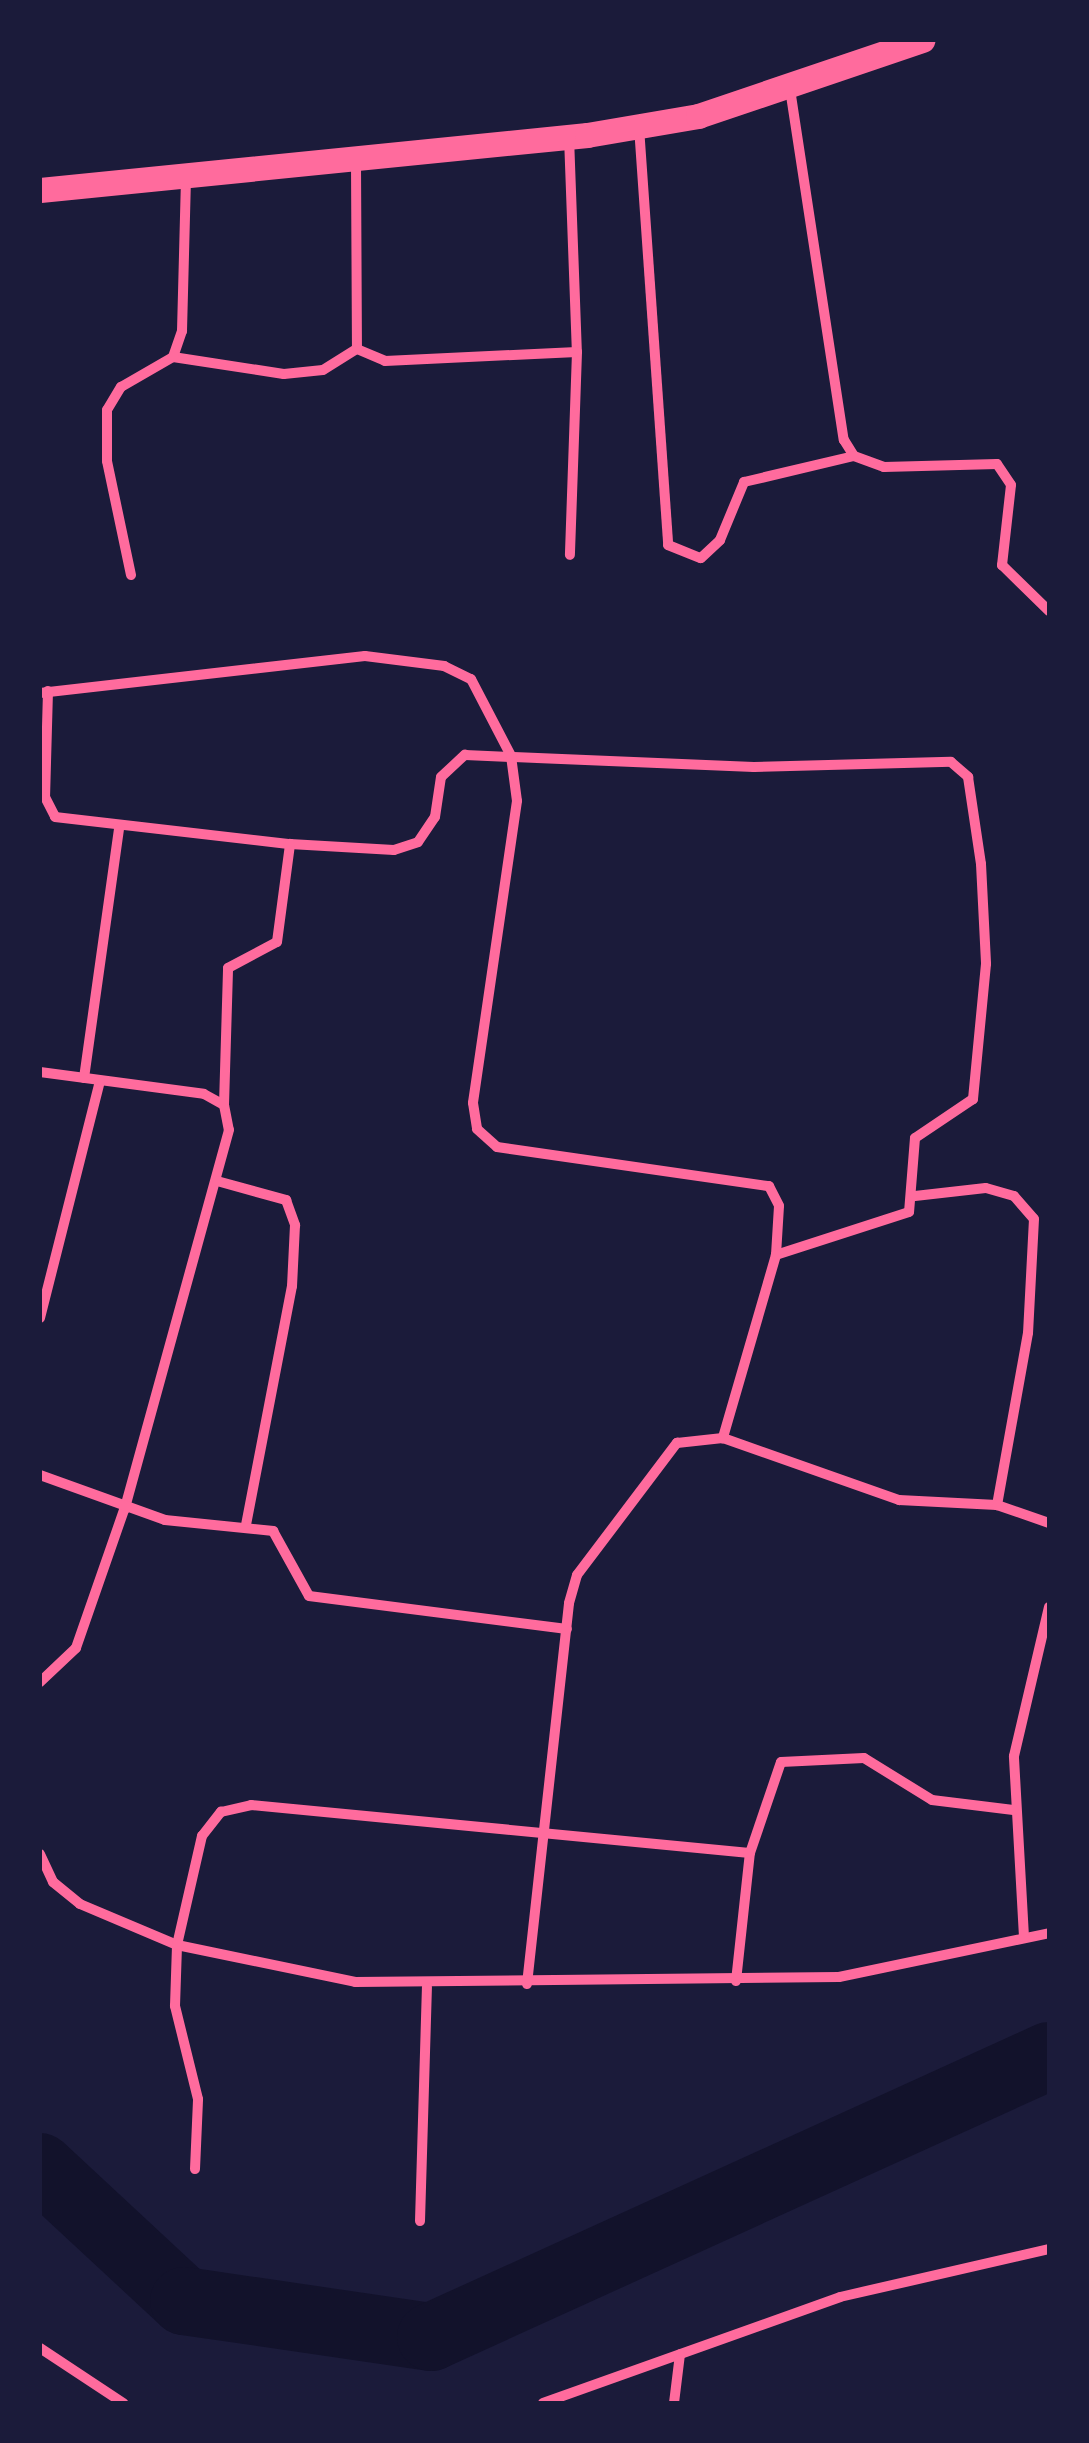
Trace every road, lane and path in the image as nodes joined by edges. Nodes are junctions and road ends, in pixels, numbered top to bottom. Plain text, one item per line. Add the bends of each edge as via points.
1 (923, 40) edge
2 (790, 90) junction
3 (639, 126) junction
4 (569, 137) junction
5 (356, 164) junction
6 (186, 178) junction
7 (40, 190) edge
8 (357, 348) junction
9 (577, 352) junction
10 (173, 356) junction
11 (854, 456) junction
12 (570, 556) dead end
13 (131, 575) dead end
14 (1049, 610) edge
15 (44, 692) edge
16 (511, 756) junction
17 (118, 828) junction
18 (290, 844) junction
19 (40, 1072) edge
20 (84, 1078) junction
21 (100, 1080) junction
22 (224, 1105) junction
23 (216, 1181) junction
24 (915, 1196) junction
25 (776, 1255) junction
26 (40, 1318) edge
27 (724, 1438) junction
28 (40, 1474) edge
29 (998, 1505) junction
30 (124, 1510) junction
31 (1049, 1522) edge
32 (246, 1524) junction
33 (1049, 1607) edge
34 (567, 1629) junction
35 (40, 1682) edge
36 (1014, 1810) junction
37 (539, 1835) junction
38 (750, 1853) junction
39 (40, 1854) edge
40 (1049, 1934) edge
41 (1024, 1937) junction
42 (177, 1945) junction
43 (736, 1981) junction
44 (527, 1984) junction
45 (426, 1987) junction
46 (195, 2170) dead end
47 (420, 2222) dead end
48 (1049, 2249) edge
49 (40, 2348) edge
50 (680, 2354) junction
51 (123, 2403) edge
52 (543, 2403) edge
53 (674, 2403) edge

1 - 2 main road
2 - 3 main road
2 - 11 street via 839,424
3 - 4 main road
3 - 11 street via 668,545 701,558 720,540 744,482
4 - 5 main road
4 - 9 street
5 - 6 main road
5 - 8 street
6 - 7 main road
6 - 10 street via 182,331
8 - 9 street via 385,361
8 - 10 street via 323,370 284,374
9 - 12 street
10 - 13 street via 121,387 107,410 106,461
11 - 14 street via 884,468 997,464 1011,485 1002,565
15 - 16 street via 282,660 444,666 471,679
15 - 17 street via 46,797 55,817
16 - 18 street via 450,763 418,842 394,850
16 - 24 street via 754,767 927,759 951,762 968,777 986,964 981,1076 974,1099 924,1124 915,1138
16 - 25 street via 514,845 473,1103 477,1129 497,1147 769,1186 779,1206
17 - 18 street
17 - 20 street
18 - 22 street via 277,942 228,968
19 - 20 street
20 - 21 street
21 - 22 street via 204,1094
21 - 26 street
22 - 23 street via 229,1130
23 - 30 street
23 - 32 street via 286,1200 295,1225 292,1286
24 - 25 street via 909,1212 890,1222
24 - 29 street via 986,1188 1014,1196 1034,1219 1028,1333
25 - 27 street
27 - 29 street via 899,1500
27 - 34 street via 677,1443 667,1455 577,1575
28 - 30 street
29 - 31 street
30 - 32 street
30 - 35 street via 76,1648
32 - 34 street via 273,1531 309,1596
33 - 36 street via 1014,1756
34 - 37 street
36 - 38 street via 932,1800 864,1758 802,1754 772,1776
36 - 41 street
37 - 38 street
37 - 42 street via 251,1805 220,1812 202,1836
37 - 44 street
38 - 43 street
39 - 42 street via 54,1882 80,1904
40 - 41 street
41 - 43 street via 839,1977
42 - 45 street via 339,1980
42 - 46 street via 174,2006 198,2099
43 - 44 street
44 - 45 street
45 - 47 street
48 - 50 street via 840,2296
49 - 51 street
50 - 52 street
50 - 53 street

